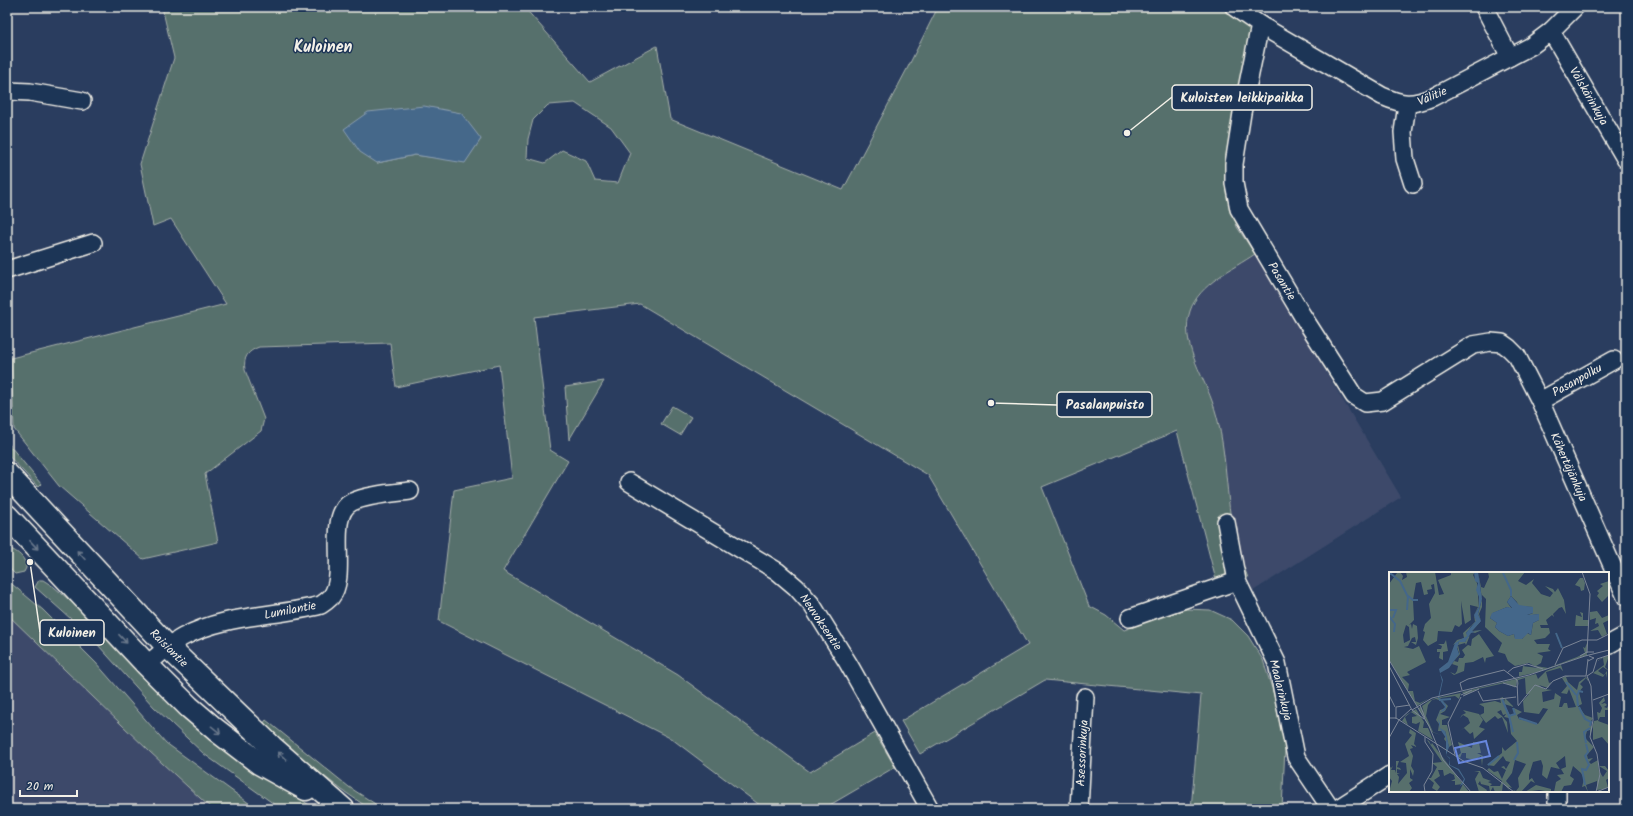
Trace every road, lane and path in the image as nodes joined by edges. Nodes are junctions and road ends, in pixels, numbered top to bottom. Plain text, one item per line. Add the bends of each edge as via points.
1 (1234, 7) edge
2 (1484, 7) edge
3 (1576, 7) edge
4 (1260, 25) junction
5 (1551, 31) junction
6 (1510, 57) junction
7 (7, 91) edge
8 (82, 101) dead end
9 (1407, 105) junction
10 (1626, 160) edge
11 (1413, 184) dead end
12 (93, 243) dead end
13 (7, 270) edge
14 (1502, 343) joint
15 (1614, 360) dead end
16 (1540, 401) junction
17 (7, 474) edge
18 (628, 482) dead end
19 (410, 491) dead end
20 (7, 516) edge
21 (1226, 522) dead end
22 (1237, 581) junction
23 (1626, 597) edge
24 (1130, 618) dead end
25 (1626, 636) edge
26 (1609, 644) edge
27 (168, 647) junction
28 (147, 665) junction
29 (1086, 697) dead end
30 (1389, 775) edge
31 (1557, 792) edge
32 (343, 809) edge
33 (930, 809) edge
34 (1079, 809) edge
35 (1330, 809) edge
36 (1337, 809) edge
37 (1557, 809) edge

1 - 4 street
2 - 6 street
3 - 5 street, Välitie
4 - 9 street, Välitie via 1382,96
4 - 14 street, Pasantie via 1234,164 1234,183 1239,209 1354,396 1365,403 1383,401 1473,345 1483,342
5 - 6 street, Välitie
5 - 10 street, Välskärinkuja
6 - 9 street, Välitie via 1433,97
7 - 8 street via 30,92
9 - 11 street via 1403,132 1405,159
12 - 13 street
14 - 16 street, Kähertäjänkuja via 1517,356
15 - 16 street, Pasanpolku
16 - 23 street, Kähertäjänkuja
27 -> 17 main road, Raisiontie
18 - 33 street, Neuvoksentie via 777,571 796,587 812,605 848,663
19 - 27 street, Lumilantie via 363,499 344,508 340,519 336,588 330,598 321,605 202,628
20 -> 28 main road, Raisiontie
21 - 22 street, Maalarinkuja
22 - 24 street
22 - 35 street, Maalarinkuja via 1277,663 1296,757
25 - 26 street
27 - 28 street, Lumilantie
32 -> 27 main road, Raisiontie via 272,747
28 -> 32 main road, Raisiontie via 211,726 259,763
29 - 34 street, Asessorinkuja
30 - 36 street
31 - 37 street

